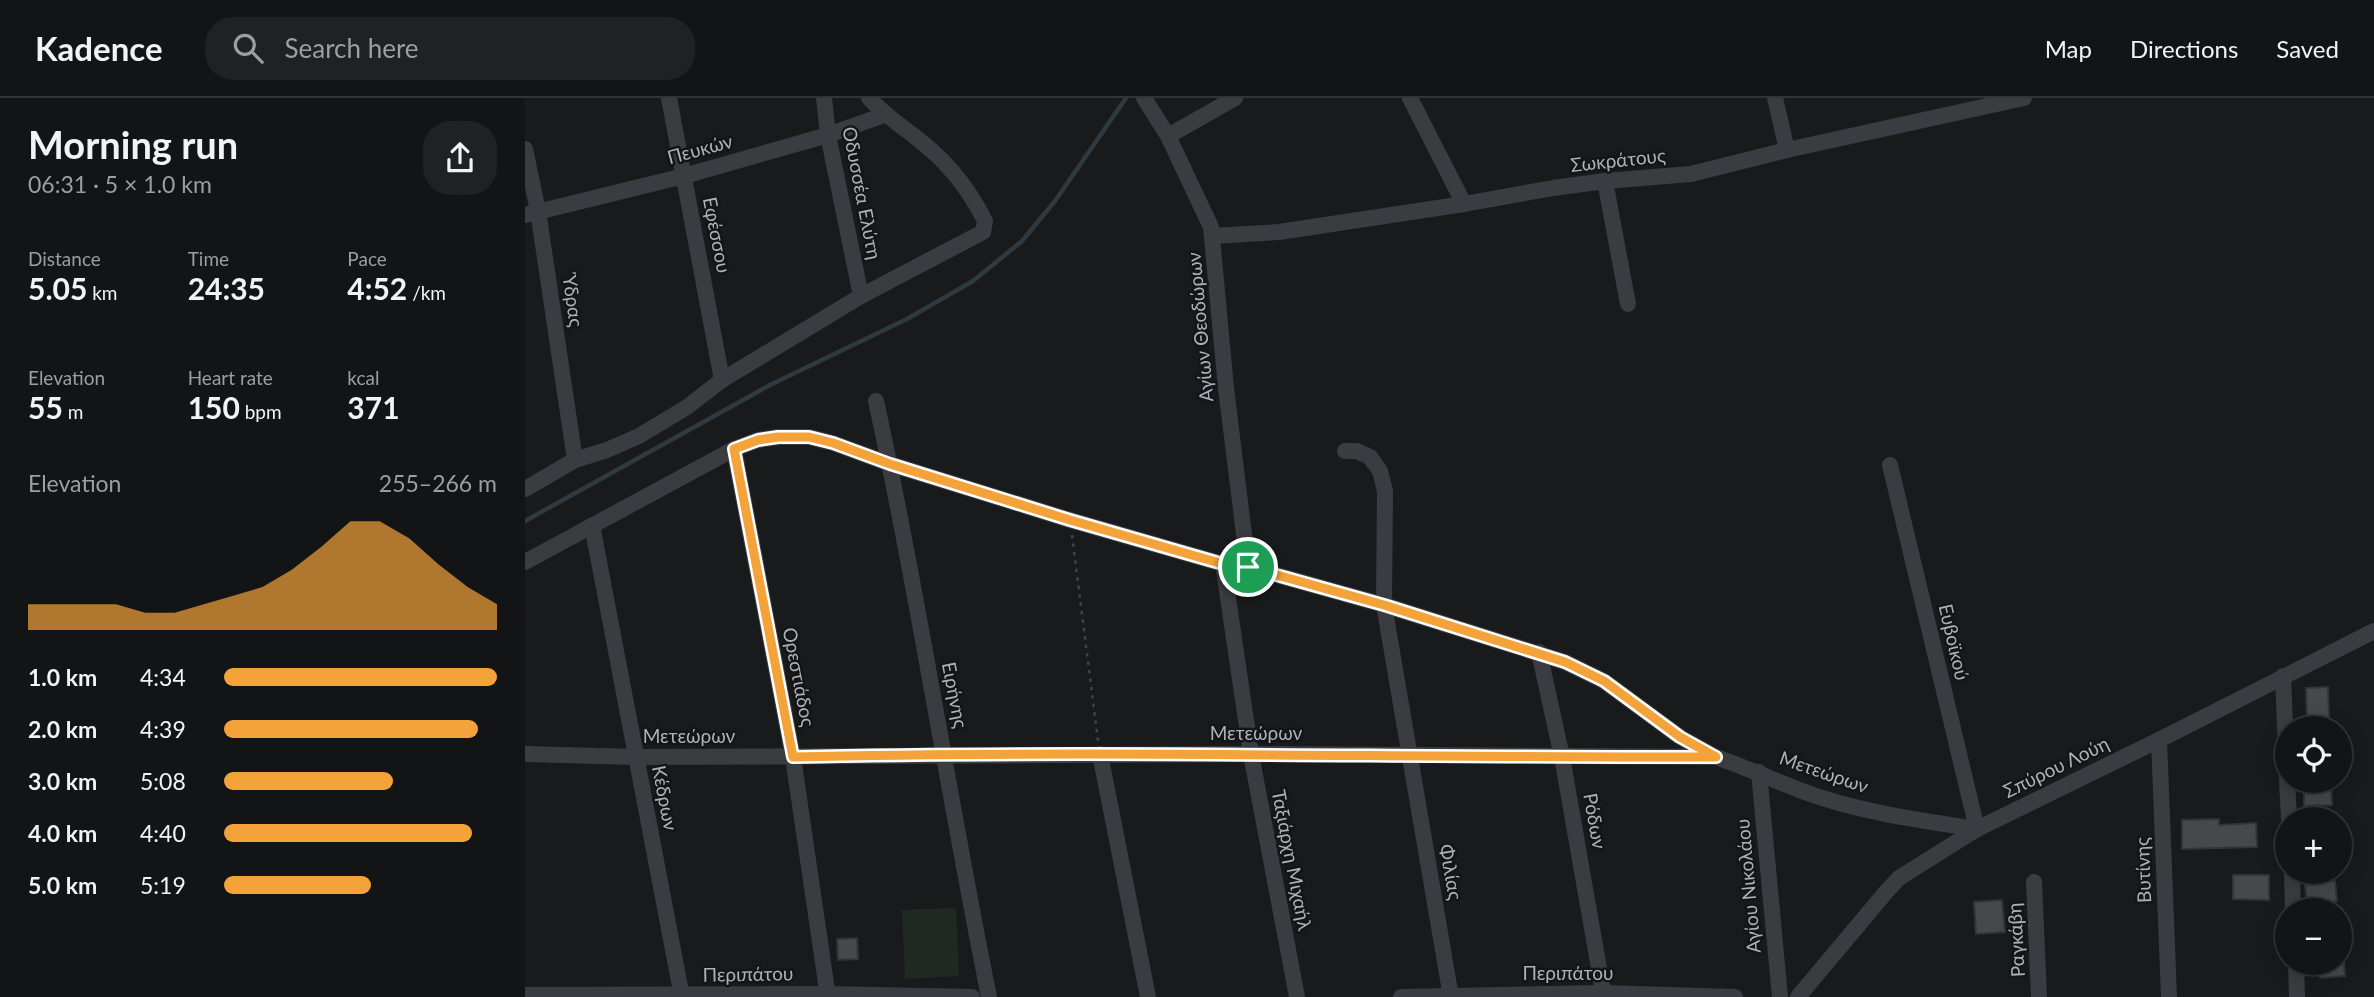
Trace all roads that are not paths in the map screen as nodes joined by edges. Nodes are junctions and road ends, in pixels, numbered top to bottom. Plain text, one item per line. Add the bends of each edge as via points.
1 (669, 98) edge
2 (824, 98) edge
3 (869, 98) edge
4 (1144, 98) edge
5 (1235, 98) edge
6 (1410, 98) edge
7 (1775, 98) edge
8 (2024, 98) edge
9 (1989, 101) edge
10 (884, 115) junction
11 (828, 135) junction
12 (1168, 136) junction
13 (525, 149) edge
14 (1787, 150) junction
15 (684, 176) junction
16 (1605, 181) junction
17 (1464, 204) junction
18 (532, 213) edge
19 (1212, 236) junction
20 (861, 296) junction
21 (1628, 304) dead end
22 (722, 380) junction
23 (876, 401) dead end
24 (734, 449) junction
25 (1345, 451) dead end
26 (575, 460) junction
27 (890, 464) junction
28 (1890, 464) dead end
29 (525, 489) edge
30 (592, 525) junction
31 (525, 562) edge
32 (1223, 564) junction
33 (1248, 567) junction
34 (1384, 605) junction
35 (2374, 631) edge
36 (1539, 653) junction
37 (2283, 676) junction
38 (2285, 716) edge
39 (2159, 740) junction
40 (525, 754) edge
41 (945, 754) junction
42 (1100, 754) junction
43 (1251, 754) junction
44 (1410, 754) junction
45 (636, 757) junction
46 (793, 757) junction
47 (1562, 757) junction
48 (1716, 757) junction
49 (1759, 772) junction
50 (1977, 829) junction
51 (2034, 882) dead end
52 (2296, 975) edge
53 (525, 995) edge
54 (827, 995) edge
55 (1604, 995) edge
56 (682, 996) edge
57 (1451, 996) edge
58 (972, 997) edge
59 (989, 997) edge
60 (1148, 997) edge
61 (1297, 997) edge
62 (1401, 997) edge
63 (1735, 997) edge
64 (1780, 997) edge
65 (1798, 997) edge
66 (2039, 997) edge
67 (2169, 997) edge
68 (2297, 997) edge

1 - 15 street, Εφέσσου
2 - 11 street, Οδυσσέα Ελύτη
3 - 10 street
4 - 12 street, Αγίων Θεοδώρων
5 - 12 street
6 - 17 street
7 - 14 street
8 - 9 street, Σωκράτους
9 - 14 street, Σωκράτους
10 - 11 street, Πευκών
10 - 20 street via 957,175 985,221 983,232 974,238
11 - 15 street, Πευκών
11 - 20 street, Οδυσσέα Ελύτη
12 - 19 street, Αγίων Θεοδώρων via 1209,220
13 - 18 street, Ύδρας
14 - 16 street, Σωκράτους via 1691,174
15 - 18 street, Πευκών
15 - 22 street, Εφέσσου
16 - 17 street, Σωκράτους
16 - 21 street
17 - 19 street, Σωκράτους via 1279,232
18 - 26 street, Ύδρας
19 - 33 street, Αγίων Θεοδώρων
20 - 22 street
22 - 26 street via 639,436
23 - 27 street, Ειρήνης
24 - 27 street via 758,440 809,437
24 - 30 street
24 - 46 street, Ορεστιάδος
25 - 34 street, Φιλίας via 1370,457 1380,471 1385,491
26 - 29 street
27 - 32 street
27 - 41 street, Ειρήνης
28 - 50 street, Ευβοϊκού
30 - 31 street
30 - 45 street, Κέδρων
32 - 33 street
32 - 43 street, Ταξιάρχη Μιχαήλ
33 - 34 street
34 - 36 street
34 - 44 street, Φιλίας
35 - 37 street, Σπύρου Λούη
36 - 47 street, Ρόδων
36 - 48 street via 1604,681 1680,737
37 - 38 street
37 - 39 street, Σπύρου Λούη
39 - 50 street, Σπύρου Λούη
39 - 67 street, Βυτίνης
40 - 45 street, Μετεώρων
41 - 42 street, Μετεώρων
41 - 46 street, Μετεώρων
41 - 59 street, Ειρήνης
42 - 43 street, Μετεώρων
42 - 60 street
43 - 44 street, Μετεώρων
43 - 61 street, Ταξιάρχη Μιχαήλ
44 - 47 street, Μετεώρων
44 - 57 street, Φιλίας
45 - 46 street, Μετεώρων
45 - 56 street, Κέδρων
46 - 54 street, Ορεστιάδος
47 - 48 street, Μετεώρων
47 - 55 street, Ρόδων
48 - 49 street, Μετεώρων
49 - 50 street, Μετεώρων via 1850,805
49 - 64 street, Αγίου Νικολάου
50 - 65 street, Σπύρου Λούη via 1899,878
51 - 66 street, Ραγκάβη
52 - 68 street
53 - 56 street, Περιπάτου
54 - 56 street, Περιπάτου
54 - 58 street, Περιπάτου
55 - 57 street, Περιπάτου
55 - 63 street, Περιπάτου
57 - 62 street, Περιπάτου

